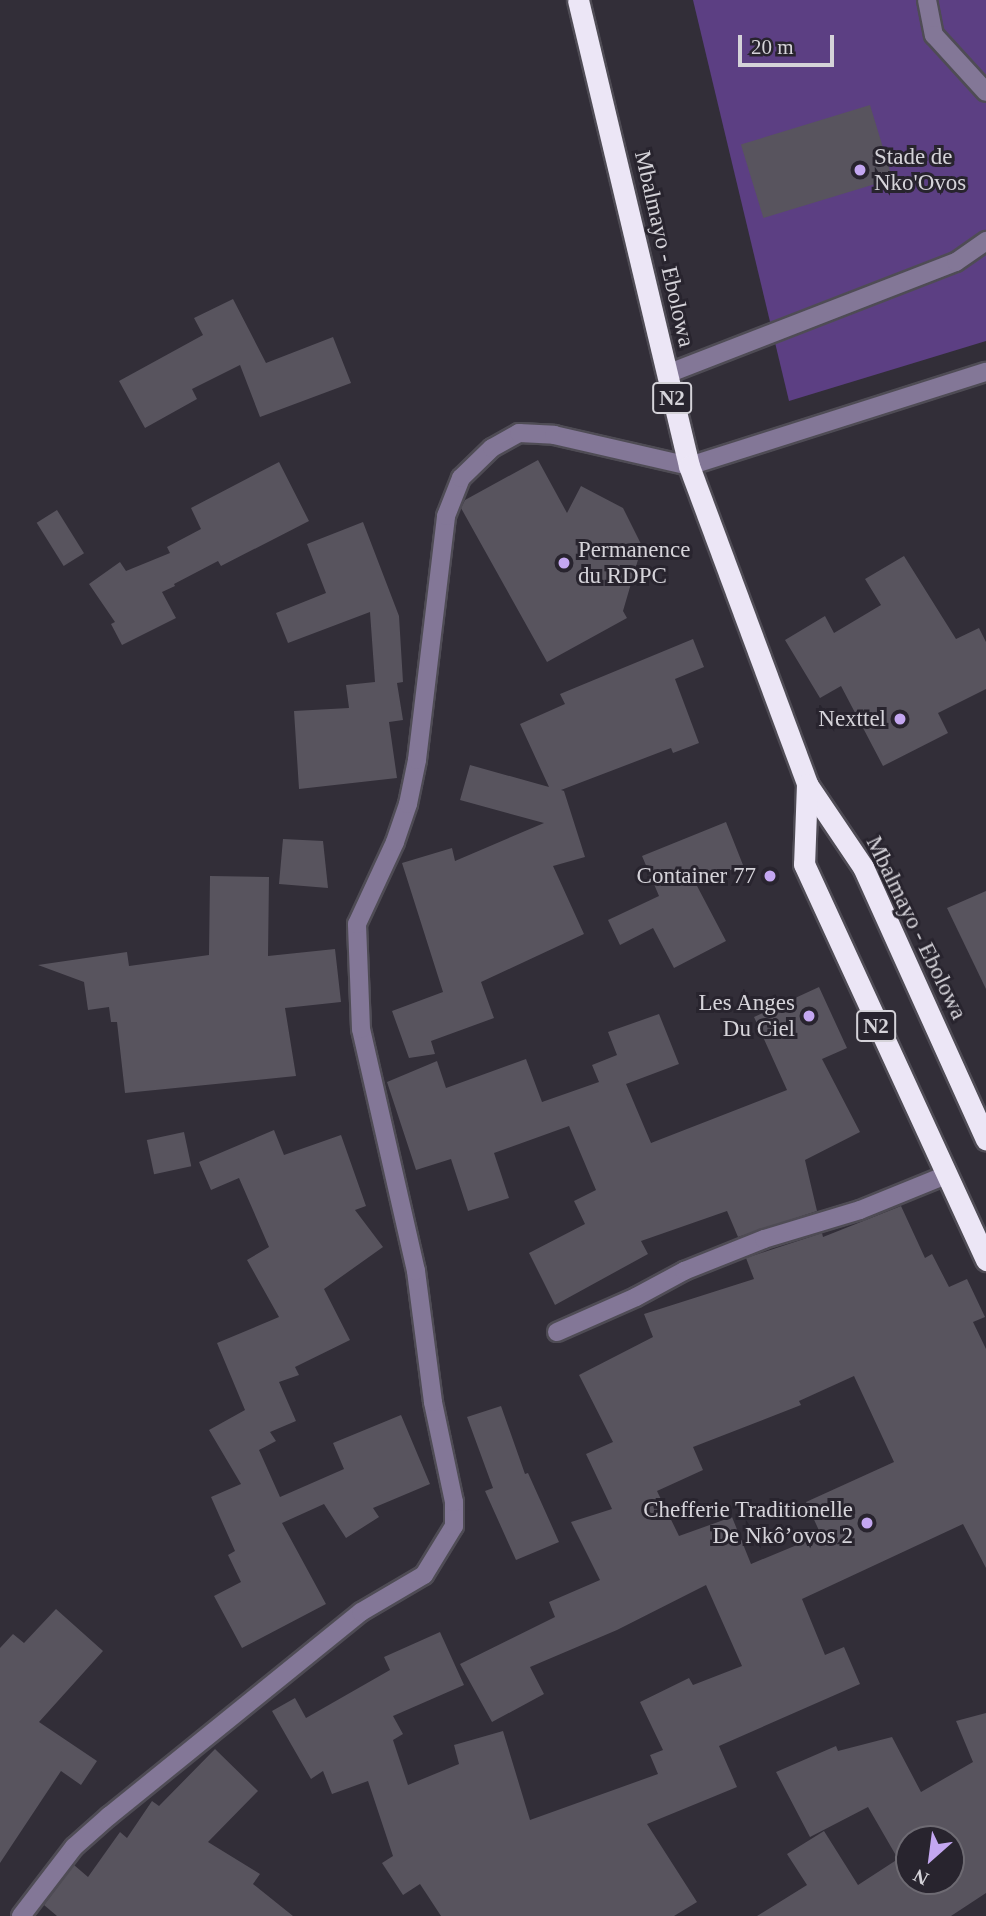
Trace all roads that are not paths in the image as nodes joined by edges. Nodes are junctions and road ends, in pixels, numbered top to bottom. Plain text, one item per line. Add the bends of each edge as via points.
1 (578, 0) edge
2 (927, 0) edge
3 (986, 92) edge
4 (986, 241) edge
5 (986, 372) edge
6 (667, 374) junction
7 (688, 466) junction
8 (807, 784) junction
9 (986, 1139) edge
10 (946, 1175) junction
11 (986, 1260) edge
12 (557, 1332) dead end
13 (21, 1916) edge

1 - 6 highway, Mbalmayo - Ebolowa / N2
2 - 3 street via 934,35
4 - 6 street via 956,262
5 - 7 street
6 - 7 highway, Mbalmayo - Ebolowa / N2
7 - 8 highway, Mbalmayo - Ebolowa / N2
7 - 13 street via 554,435 519,433 492,449 461,478 446,516 417,760 395,842 357,924 361,1029 416,1271 433,1402 454,1502 454,1526 424,1576 361,1612 109,1816 74,1847
8 - 9 highway, Mbalmayo - Ebolowa / N2 via 863,867
8 - 10 highway, Mbalmayo - Ebolowa / N2 via 804,864
10 - 11 highway, Mbalmayo - Ebolowa / N2
10 - 12 street via 696,1266

